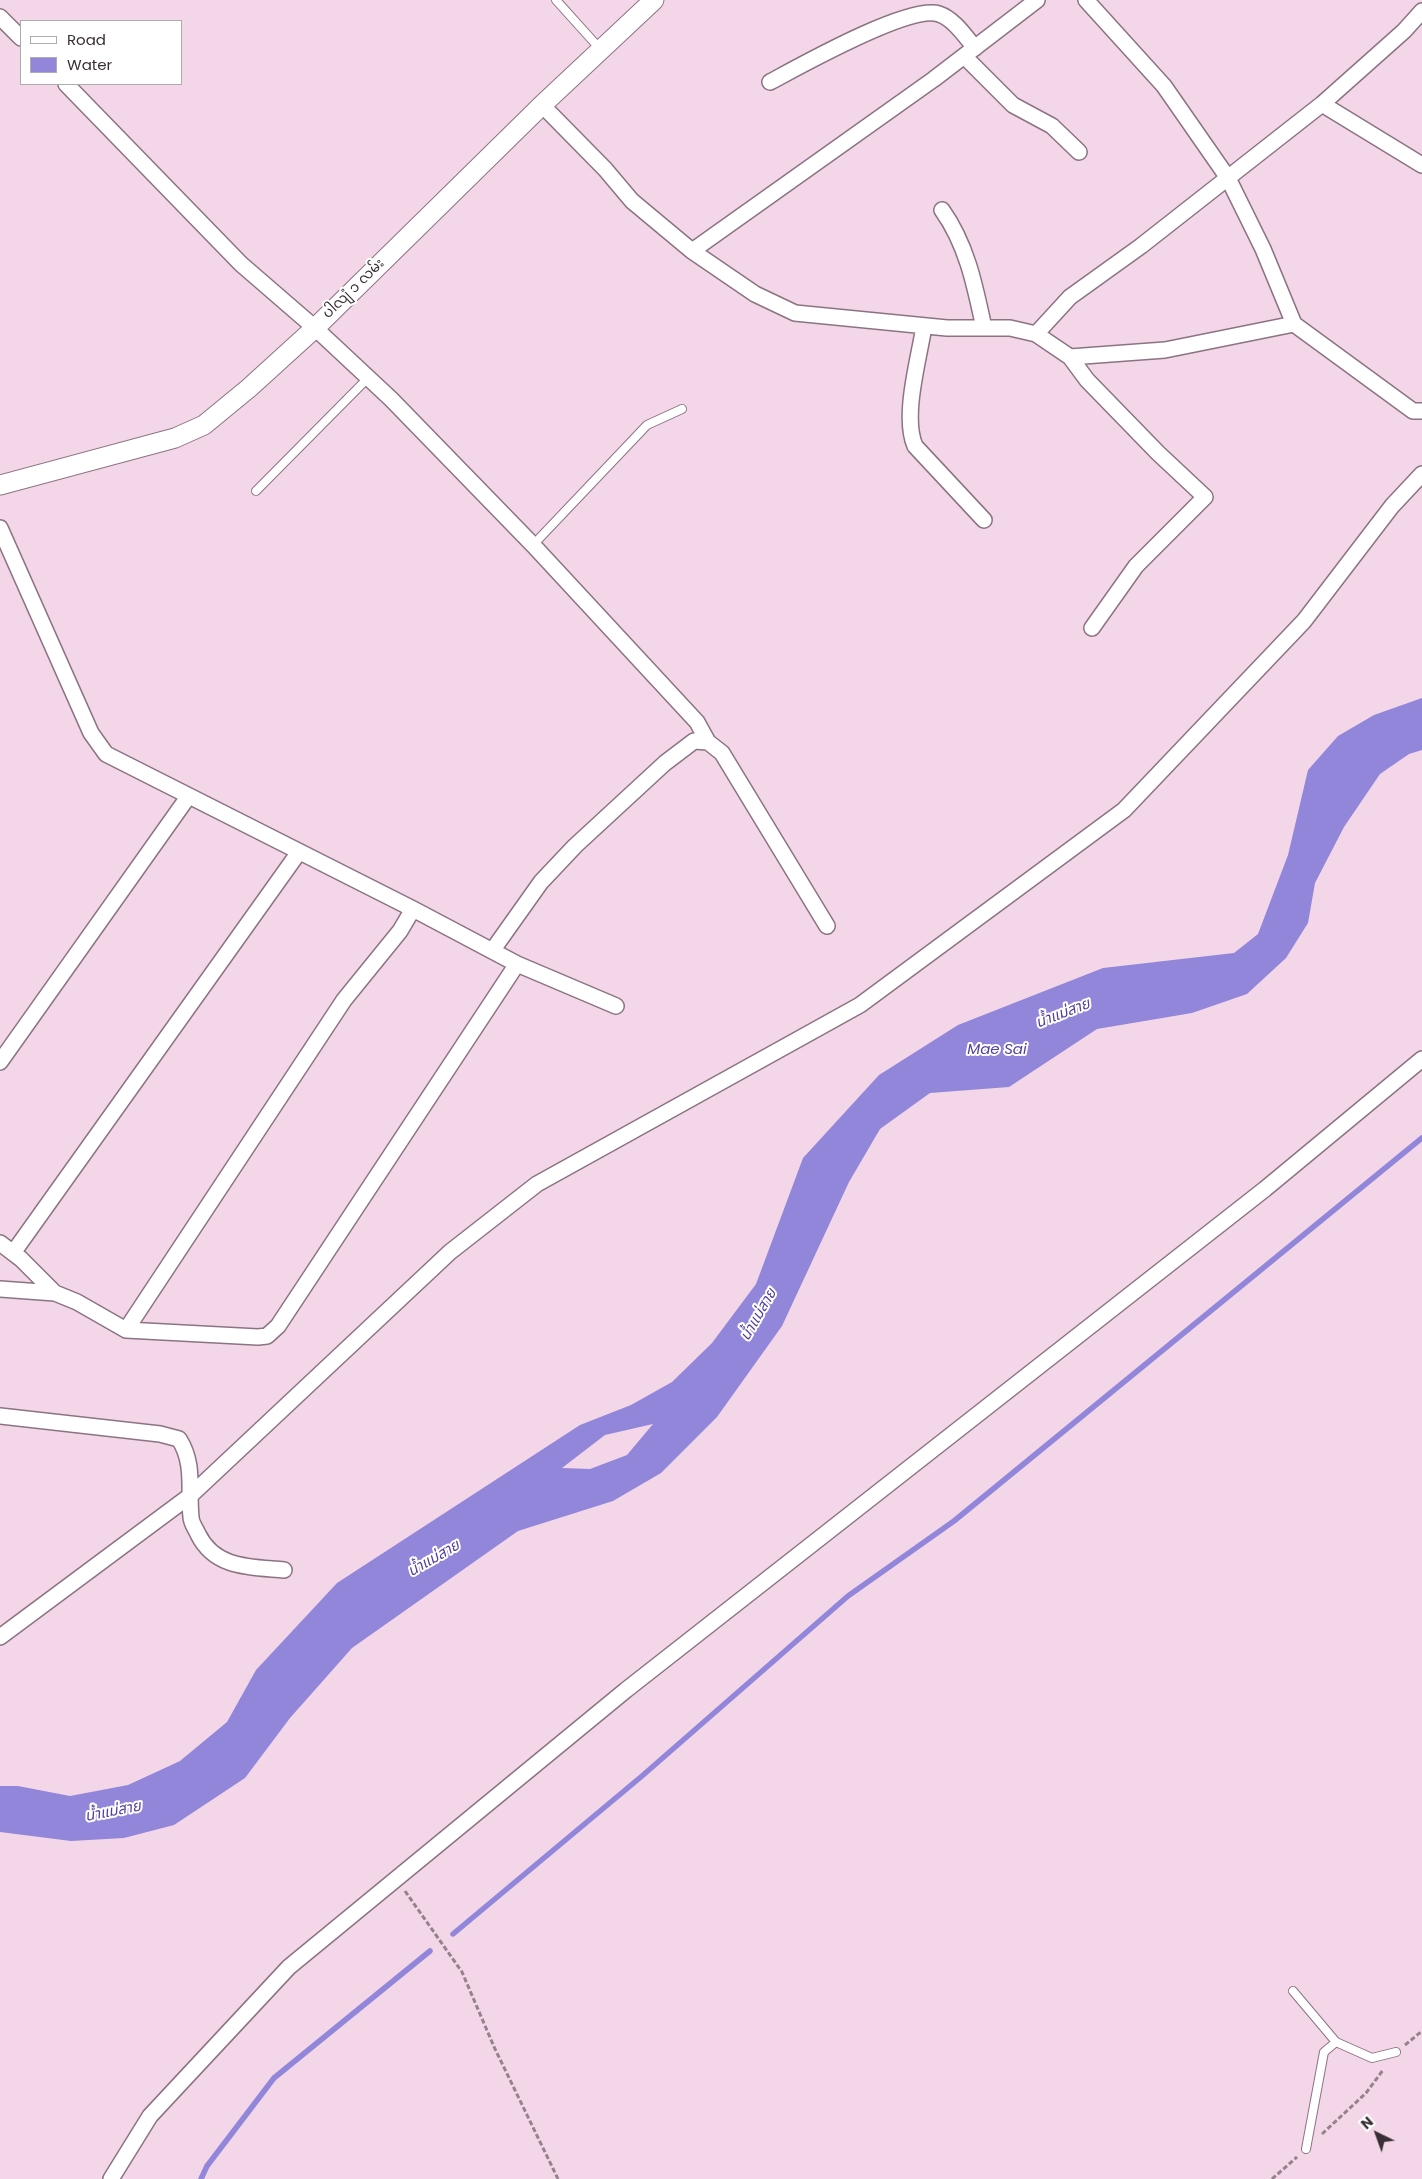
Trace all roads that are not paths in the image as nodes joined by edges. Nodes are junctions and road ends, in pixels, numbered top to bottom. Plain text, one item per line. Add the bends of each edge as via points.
1 (556, 0) edge
2 (654, 0) edge
3 (1037, 0) edge
4 (1086, 0) edge
5 (1422, 11) edge
6 (0, 16) edge
7 (20, 37) edge
8 (601, 50) junction
9 (970, 52) junction
10 (770, 82) dead end
11 (67, 85) edge
12 (1322, 104) junction
13 (542, 105) junction
14 (1079, 152) dead end
15 (1422, 165) edge
16 (1228, 178) junction
17 (942, 210) dead end
18 (692, 251) junction
19 (1294, 324) junction
20 (924, 326) junction
21 (315, 328) junction
22 (984, 328) junction
23 (1036, 334) junction
24 (1070, 357) junction
25 (368, 378) junction
26 (682, 409) dead end
27 (1422, 411) edge
28 (1422, 474) edge
29 (0, 485) edge
30 (256, 491) dead end
31 (984, 520) dead end
32 (0, 528) edge
33 (532, 545) junction
34 (1092, 628) dead end
35 (708, 742) junction
36 (188, 797) junction
37 (299, 852) junction
38 (413, 909) junction
39 (827, 926) dead end
40 (492, 951) junction
41 (517, 964) junction
42 (616, 1006) dead end
43 (1422, 1060) edge
44 (0, 1062) edge
45 (0, 1243) edge
46 (13, 1253) junction
47 (0, 1289) edge
48 (55, 1293) junction
49 (126, 1330) junction
50 (0, 1416) edge
51 (191, 1495) junction
52 (284, 1570) dead end
53 (0, 1637) edge
54 (1294, 1991) dead end
55 (1336, 2042) junction
56 (1396, 2052) road end
57 (1306, 2149) road end
58 (111, 2179) edge

1 - 8 lane
2 - 8 street, ပါလျံ ၁ လမ်း
3 - 9 street
4 - 16 street via 1164,86
5 - 12 street
6 - 7 street
8 - 13 street, ပါလျံ ၁ လမ်း
9 - 10 street via 954,23 938,14 922,14 856,36
9 - 14 street via 1014,105 1052,126
9 - 18 street
11 - 21 street via 241,264
12 - 15 street
12 - 16 street
13 - 18 street via 632,201
13 - 21 street, ပါလျံ ၁ လမ်း
16 - 19 street via 1263,249
16 - 23 street via 1070,297
17 - 22 street via 957,231 976,289
18 - 20 street via 755,294 795,313
19 - 24 street via 1165,350
19 - 27 street via 1413,412
20 - 22 street
20 - 31 street via 910,435 915,446
21 - 25 street
21 - 29 street, ပါလျံ ၁ လမ်း via 204,425 175,438
22 - 23 street via 1010,328
23 - 24 street
24 - 34 street via 1087,380 1205,497 1136,566
25 - 30 lane
25 - 33 street
26 - 33 lane via 647,425
28 - 51 street via 1392,506 1304,621 1124,810 860,1005 537,1184 450,1252
32 - 36 street via 91,733 106,754 117,762
33 - 35 street via 697,722
35 - 39 street via 722,752
35 - 40 street via 694,741 687,746 575,846 541,882
36 - 37 street
36 - 44 street
37 - 38 street
37 - 46 street
38 - 40 street
38 - 49 street via 400,931 344,1000
40 - 41 street
41 - 42 street
41 - 49 street via 278,1326 267,1336 258,1337
43 - 58 street via 1265,1189 626,1690 289,1967 150,2116
45 - 46 street
46 - 48 street
47 - 48 street
48 - 49 street
50 - 51 street via 180,1439 187,1451
51 - 52 street via 191,1518 202,1543 213,1555 234,1566
51 - 53 street
54 - 55 lane
55 - 56 lane via 1372,2058
55 - 57 lane via 1324,2052

